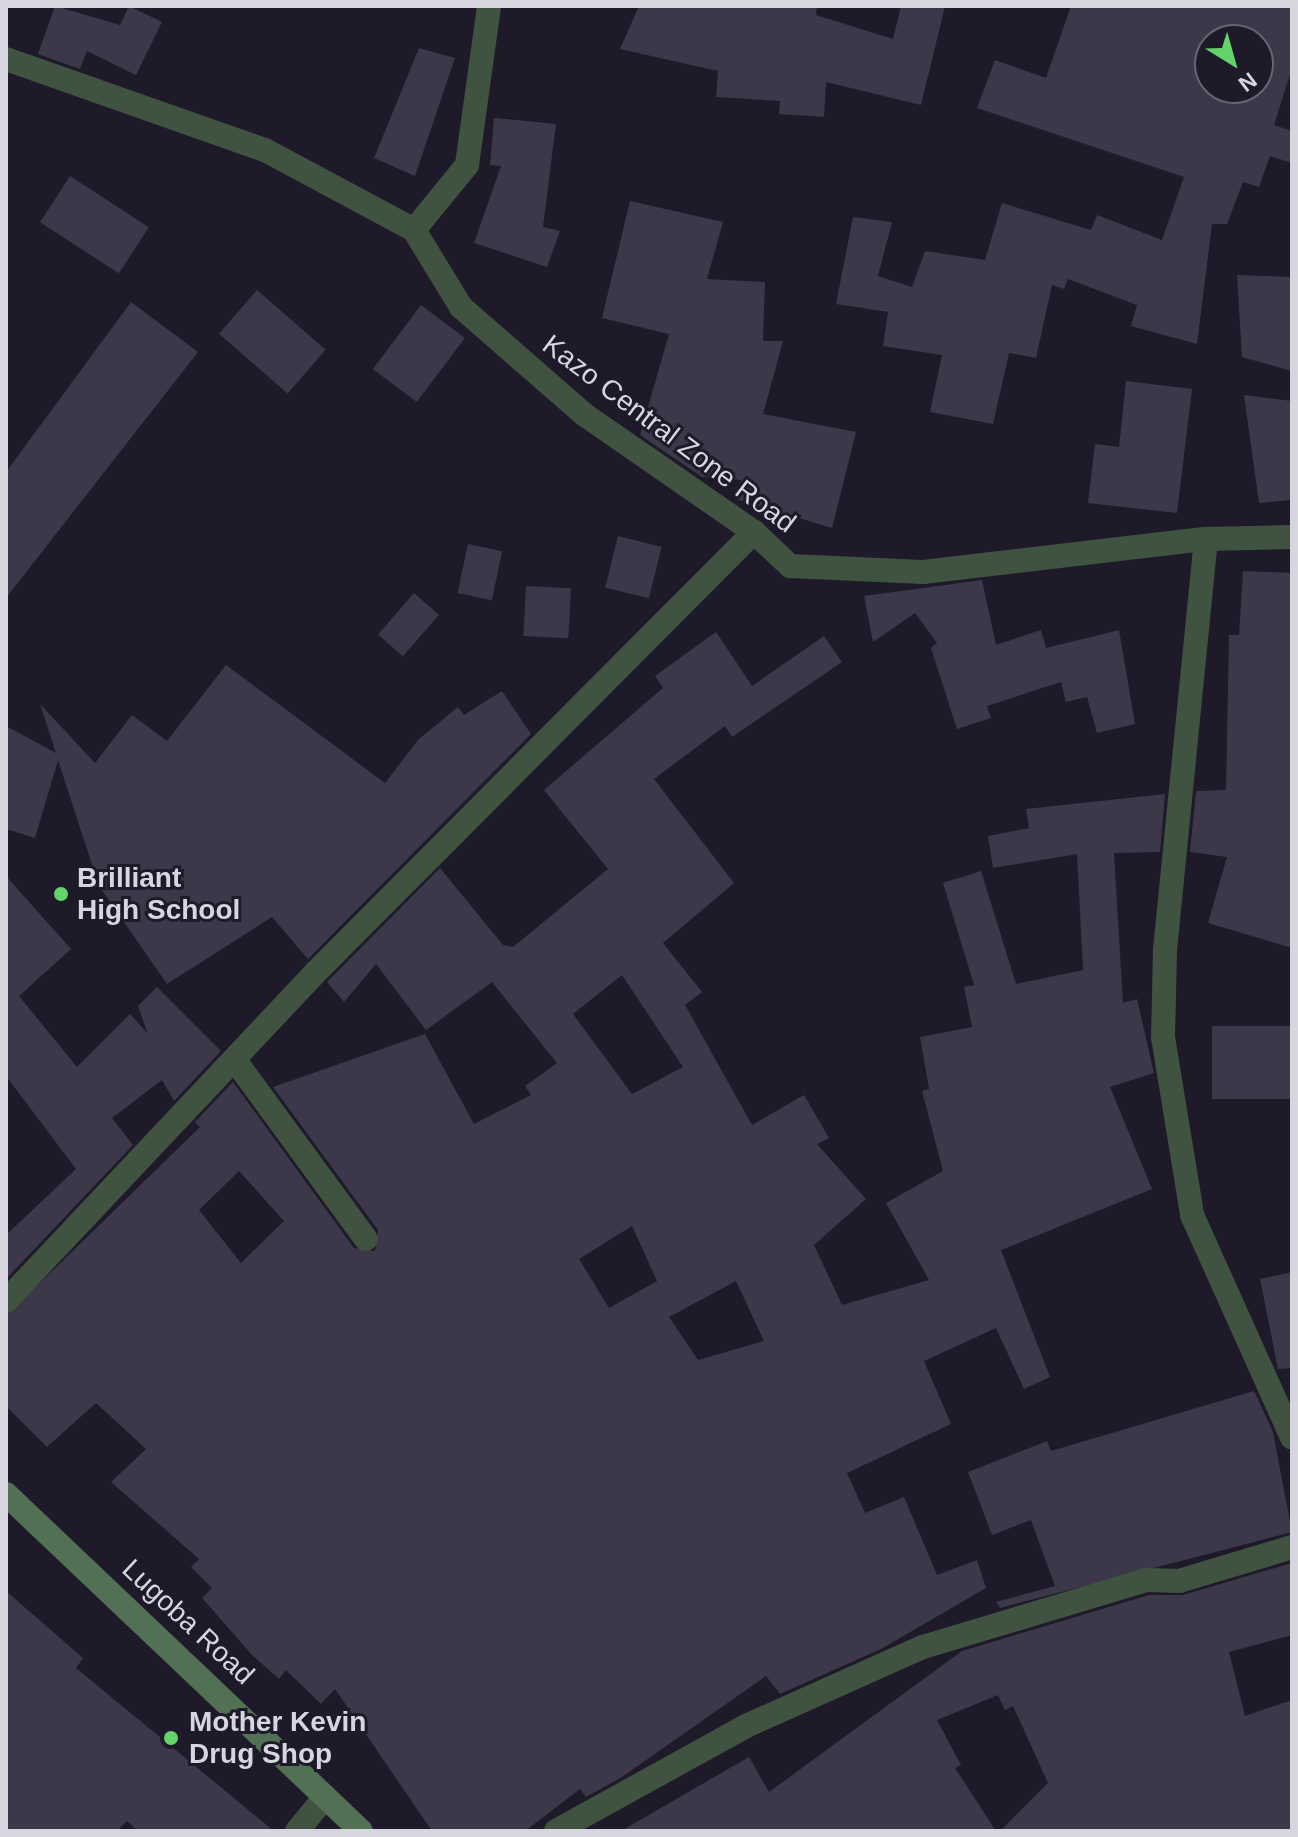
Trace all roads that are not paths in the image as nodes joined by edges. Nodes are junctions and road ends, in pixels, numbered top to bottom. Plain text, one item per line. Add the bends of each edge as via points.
1 (489, 6) edge
2 (6, 59) edge
3 (414, 230) junction
4 (754, 532) junction
5 (1292, 537) edge
6 (1206, 539) junction
7 (237, 1063) junction
8 (366, 1239) dead end
9 (6, 1301) edge
10 (1292, 1438) edge
11 (6, 1494) edge
12 (1292, 1547) edge
13 (325, 1797) junction
14 (297, 1831) edge
15 (361, 1831) edge
16 (556, 1831) edge

1 - 3 street via 467,165
2 - 3 street via 265,150
3 - 4 street, Kazo Central Zone Road via 461,307 585,415
4 - 6 street, Kazo Central Zone Road via 790,566 923,572
4 - 7 street via 316,972
5 - 6 street, Kazo Central Zone Road
6 - 10 street via 1165,950 1163,1037 1192,1215
7 - 8 street
7 - 9 street
11 - 13 street, Lugoba Road
12 - 16 street via 1179,1581 1147,1580 923,1647 746,1726
13 - 14 street
13 - 15 street, Lugoba Road

